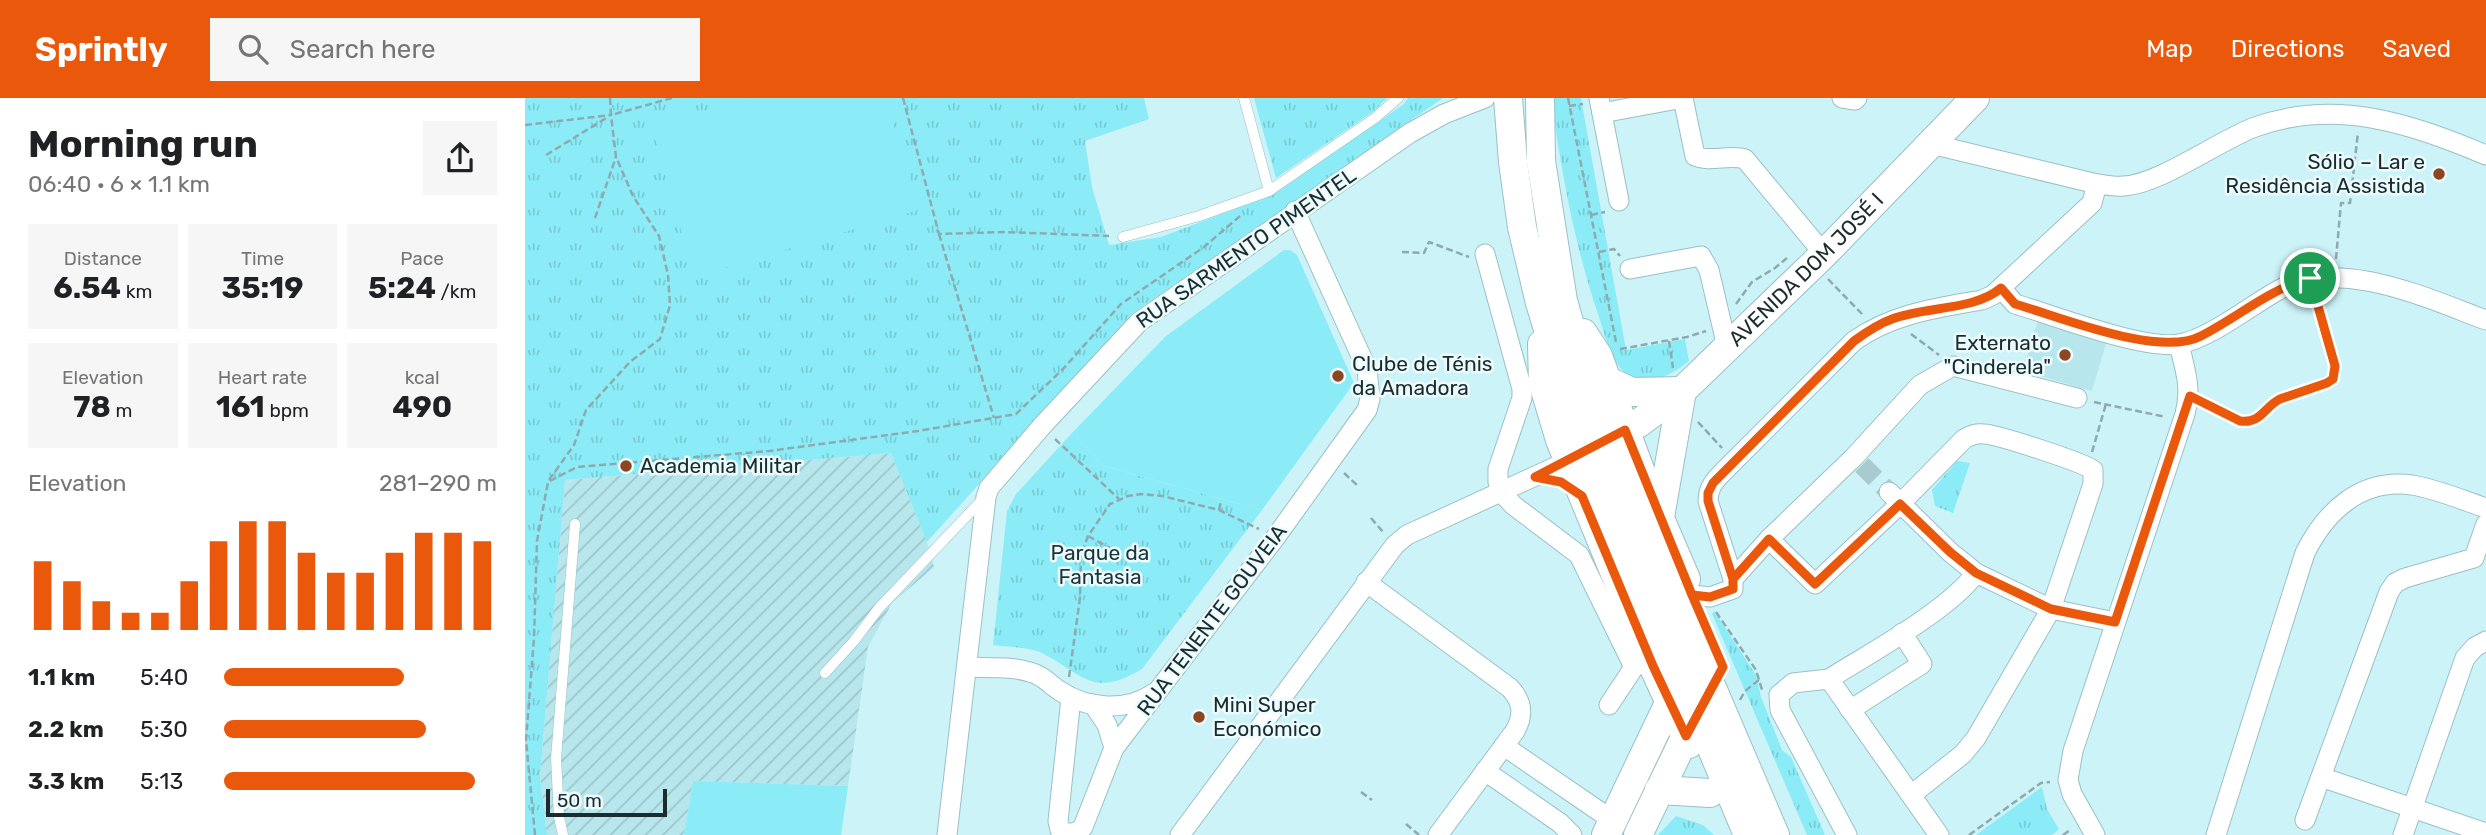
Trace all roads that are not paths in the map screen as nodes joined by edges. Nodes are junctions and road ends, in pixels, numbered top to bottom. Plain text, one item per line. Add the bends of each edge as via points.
1 (1244, 98) edge
2 (1398, 98) edge
3 (1485, 98) edge
4 (1508, 98) edge
5 (1540, 98) edge
6 (1683, 98) edge
7 (1842, 98) edge
8 (1857, 98) edge
9 (1975, 98) edge
10 (1601, 106) edge
11 (2299, 107) edge
12 (1931, 144) junction
13 (2486, 155) edge
14 (2097, 184) junction
15 (1269, 191) junction
16 (1619, 201) dead end
17 (1295, 211) junction
18 (1123, 237) road end
19 (1821, 257) junction
20 (1487, 259) road end
21 (1630, 270) road end
22 (2310, 278) junction
23 (2001, 288) junction
24 (1551, 302) junction
25 (2486, 320) edge
26 (1725, 335) junction
27 (2179, 344) junction
28 (1607, 380) junction
29 (1682, 391) junction
30 (2190, 396) junction
31 (2077, 398) dead end
32 (1590, 445) junction
33 (1535, 477) junction
34 (1502, 493) junction
35 (1582, 496) junction
36 (986, 497) junction
37 (1894, 498) junction
38 (2486, 508) edge
39 (1660, 517) junction
40 (575, 524) dead end
41 (2486, 524) edge
42 (1769, 539) junction
43 (1976, 573) junction
44 (1733, 579) junction
45 (1366, 582) junction
46 (1692, 595) junction
47 (2051, 609) junction
48 (2115, 622) junction
49 (1902, 633) junction
50 (2486, 641) edge
51 (967, 667) junction
52 (825, 673) dead end
53 (1829, 679) junction
54 (1690, 684) junction
55 (1161, 688) junction
56 (1071, 698) junction
57 (1093, 704) junction
58 (1609, 705) dead end
59 (1850, 710) junction
60 (1691, 725) junction
61 (1509, 739) junction
62 (1114, 748) junction
63 (1485, 771) junction
64 (2321, 776) junction
65 (1659, 790) junction
66 (1710, 793) junction
67 (1758, 795) junction
68 (1911, 795) junction
69 (2412, 807) junction
70 (2305, 820) dead end
71 (1609, 828) edge
72 (2486, 833) edge
73 (1638, 834) edge
74 (563, 835) edge
75 (947, 835) edge
76 (1180, 835) edge
77 (1438, 835) edge
78 (1572, 835) edge
79 (1745, 835) edge
80 (1775, 835) edge
81 (1847, 835) edge
82 (1939, 835) edge
83 (2095, 835) edge
84 (2216, 835) edge
85 (2403, 835) edge

1 - 15 lane
2 - 15 lane
3 - 17 street, RUA SARMENTO PIMENTEL via 1410,133
4 - 24 main road via 1522,227
5 - 24 main road
6 - 10 street
6 - 19 street via 1695,156 1702,160 1745,159
7 - 8 street
9 - 12 main road, AVENIDA DOM JOSÉ I
10 - 16 street
11 - 13 street via 2360,114
11 - 14 street via 2138,184
12 - 14 street
12 - 19 main road, AVENIDA DOM JOSÉ I
14 - 23 street via 2092,202
15 - 18 lane
17 - 36 street, RUA SARMENTO PIMENTEL via 1139,322 1042,426
17 - 55 street, RUA TENENTE GOUVEIA via 1367,369 1370,399 1361,420
19 - 26 main road, AVENIDA DOM JOSÉ I
20 - 34 street via 1522,389 1498,469
21 - 26 street via 1701,256 1709,270
22 - 25 street via 2335,276 2400,289
22 - 27 street via 2280,289
22 - 30 lane via 2335,366 2333,379 2273,402 2261,417 2247,422
23 - 27 street via 2015,304 2136,340
23 - 44 street via 1982,300 1884,323 1854,341 1713,483 1708,501
24 - 28 main road via 1598,356
24 - 32 main road via 1597,419
24 - 32 main road via 1543,383
26 - 29 main road, AVENIDA DOM JOSÉ I
27 - 30 street
28 - 29 main road via 1632,392
28 - 32 main road
29 - 32 main road, AVENIDA DOM JOSÉ I via 1639,423
29 - 39 main road
30 - 48 street
31 - 42 street via 1953,366 1920,385 1858,461
32 - 33 street
32 - 35 main road
32 - 39 main road
32 - 54 main road
33 - 34 street
33 - 35 street via 1561,482
34 - 45 street via 1407,535
34 - 58 street via 1579,555 1633,667
35 - 54 main road
36 - 51 street, RUA SARMENTO PIMENTEL
36 - 52 lane via 879,608
37 - 42 street via 1815,584
37 - 43 street
37 - 47 street via 1971,435 1990,435 2088,466 2094,484
38 - 84 street via 2397,485 2353,497 2323,522 2305,553
39 - 46 main road
40 - 74 lane via 556,758
41 - 64 street via 2475,558 2395,583 2389,592
42 - 44 street
43 - 47 street
43 - 49 street
44 - 46 street via 1733,589 1710,597
45 - 61 street via 1510,688 1522,712
45 - 76 street
46 - 54 main road
47 - 48 street
47 - 68 street via 1976,737
48 - 83 street via 2068,780
49 - 53 street
49 - 59 street via 1922,664
50 - 69 street via 2465,658
51 - 56 street via 1029,671
51 - 75 street, RUA SARMENTO PIMENTEL
53 - 59 street
53 - 81 street via 1793,683 1779,695 1780,710
54 - 60 main road
54 - 60 main road
54 - 67 main road
54 - 67 main road via 1738,703
54 - 71 main road
55 - 57 street via 1127,704
55 - 62 street, RUA TENENTE GOUVEIA
56 - 57 street
56 - 62 street, RUA TENENTE GOUVEIA via 1060,830 1075,833 1083,827
57 - 62 street via 1107,725
59 - 68 street
60 - 65 main road
60 - 66 main road
60 - 79 main road
61 - 63 street
61 - 71 street
63 - 77 street
63 - 78 street
64 - 69 street
64 - 70 street
65 - 66 main road
65 - 73 main road
66 - 79 main road
67 - 80 main road
68 - 82 street
69 - 72 street
69 - 85 street
71 - 73 main road

